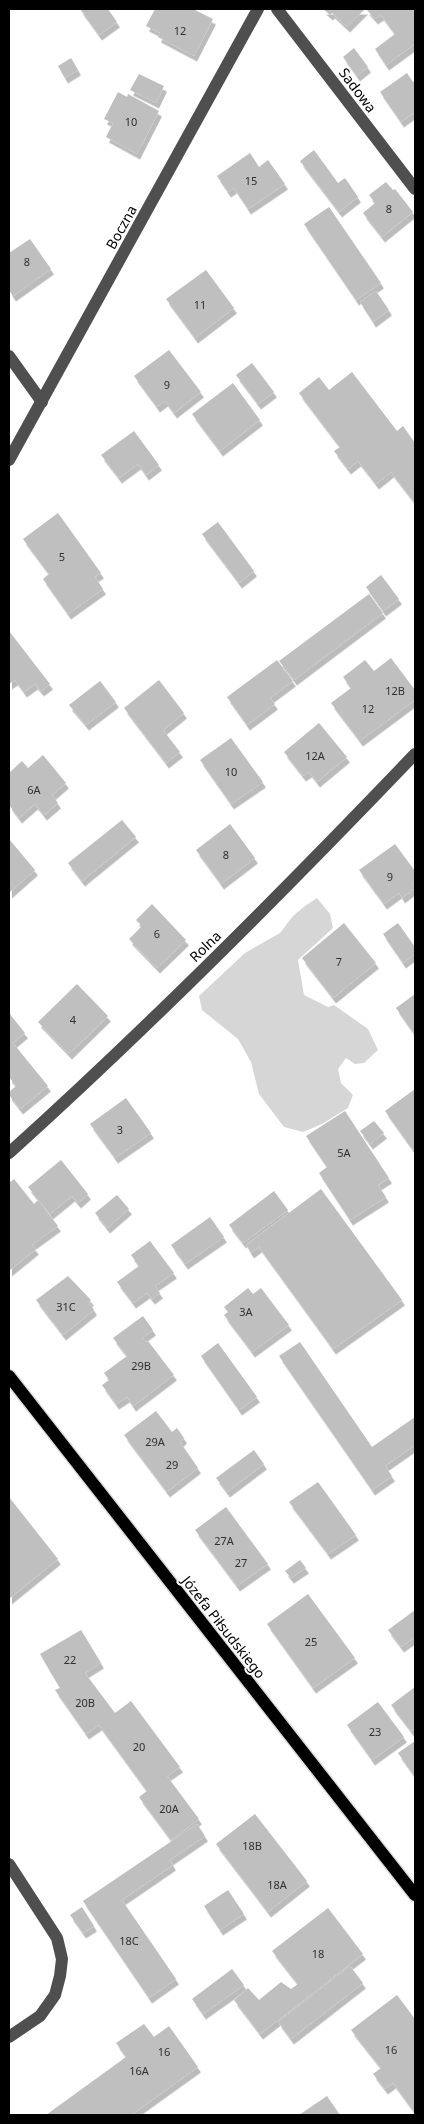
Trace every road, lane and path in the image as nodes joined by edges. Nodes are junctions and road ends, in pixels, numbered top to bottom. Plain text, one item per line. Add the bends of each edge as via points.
1 (258, 9) edge
2 (277, 9) edge
3 (415, 190) edge
4 (9, 356) edge
5 (42, 402) junction
6 (9, 460) edge
7 (415, 754) edge
8 (9, 1154) edge
9 (9, 1376) edge
10 (9, 1864) edge
11 (415, 1895) edge
12 (9, 2037) edge

1 - 5 street, Boczna
2 - 3 street, Sadowa
4 - 5 street
5 - 6 street, Boczna
7 - 8 street, Rolna via 262,912
9 - 11 main road, Józefa Piłsudskiego
10 - 12 street via 57,1938 62,1959 55,1995 40,2016

